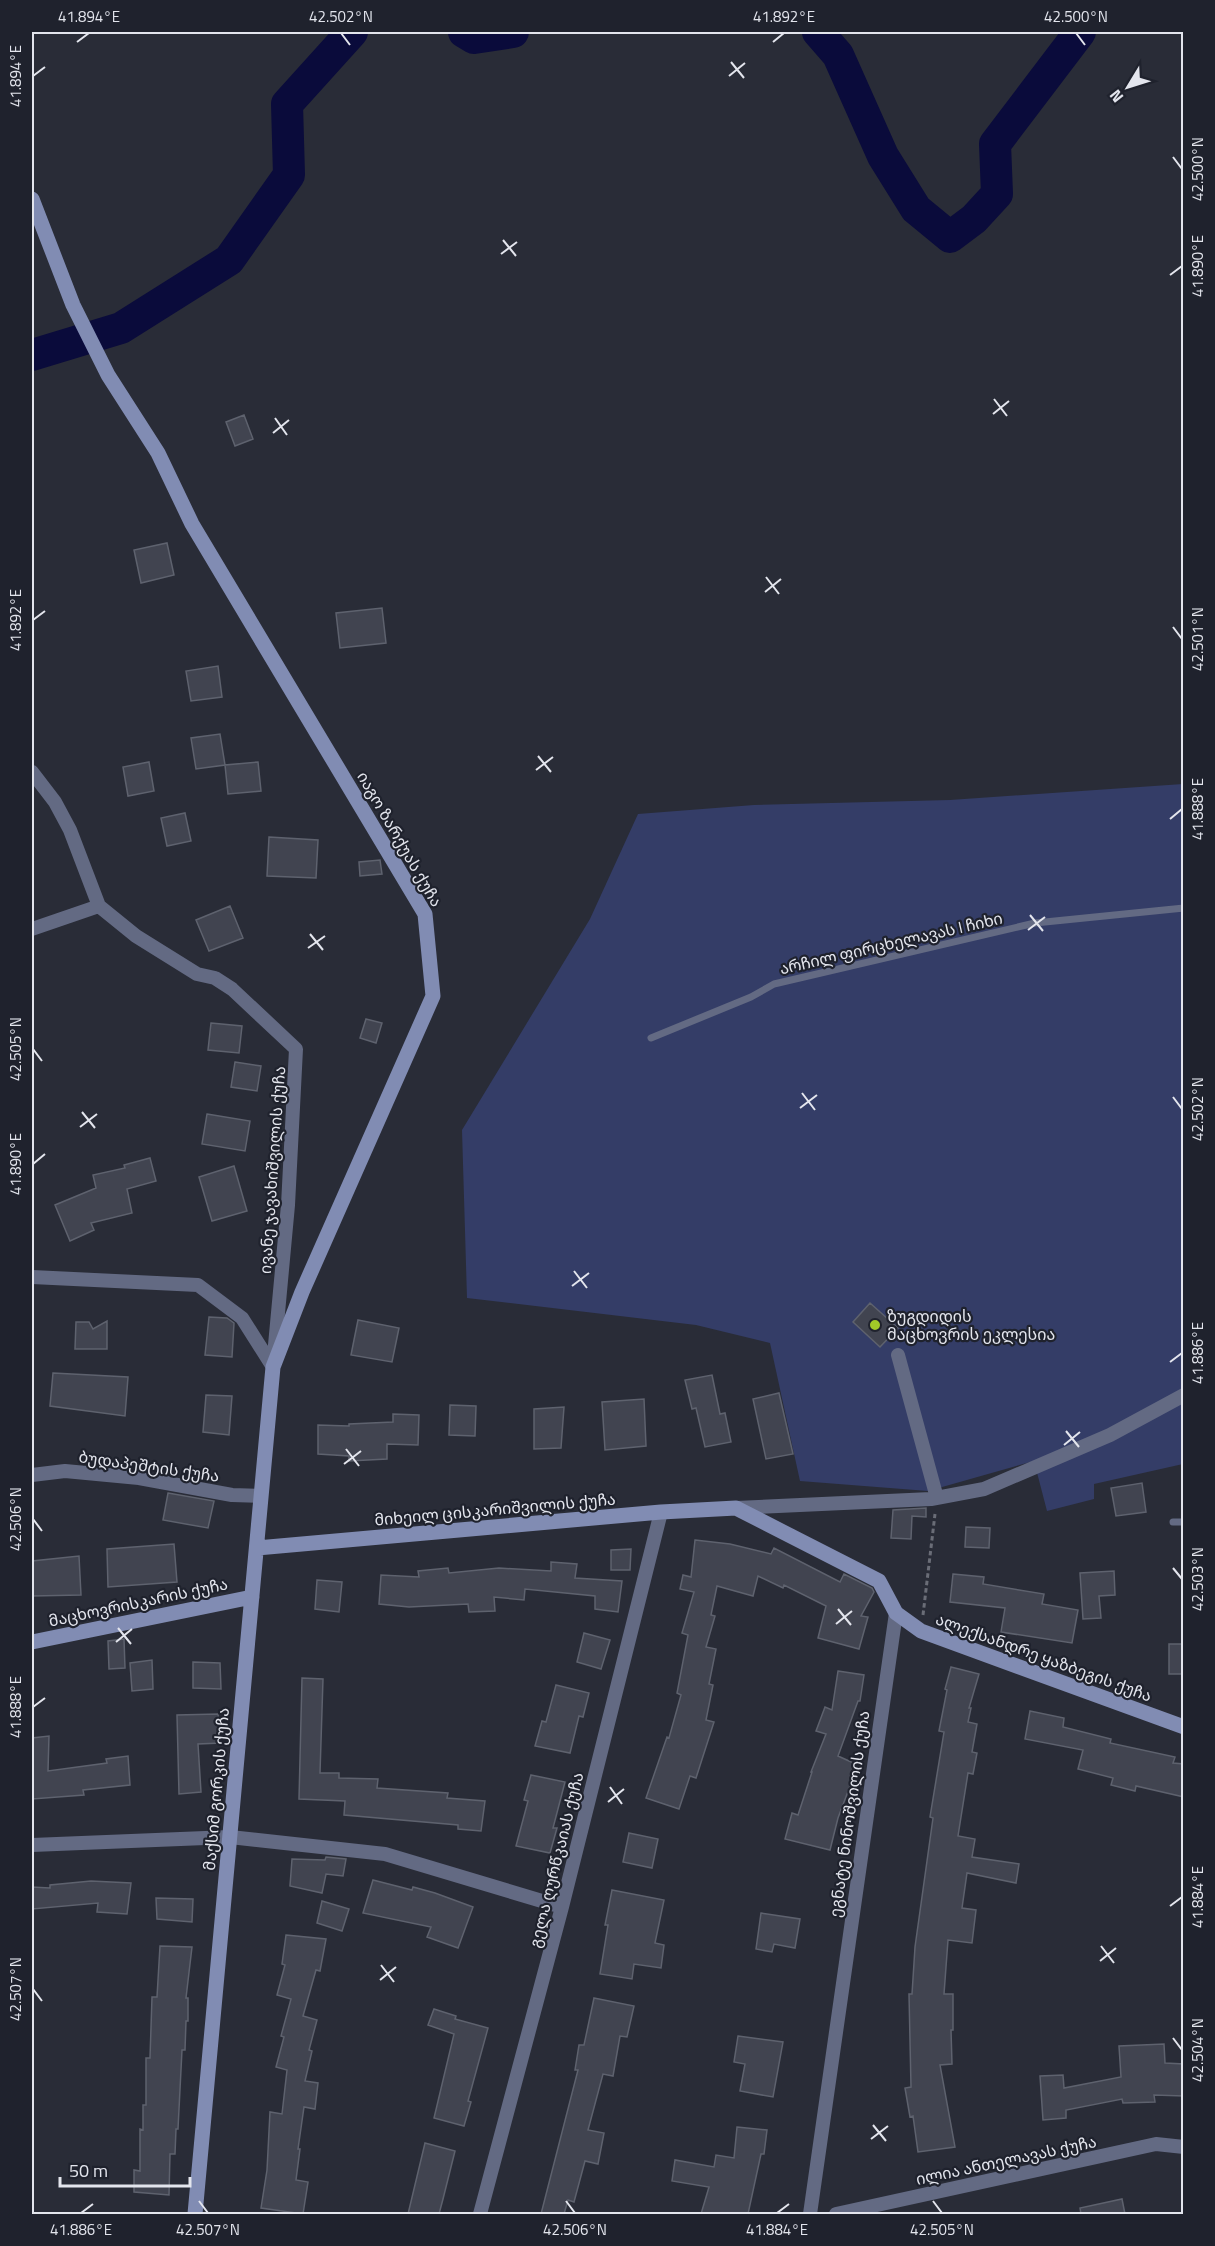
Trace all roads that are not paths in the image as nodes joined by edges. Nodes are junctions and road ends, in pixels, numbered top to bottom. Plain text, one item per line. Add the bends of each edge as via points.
1 (32, 199) edge
2 (32, 772) edge
3 (99, 906) junction
4 (1184, 908) edge
5 (32, 929) edge
6 (651, 1038) dead end
7 (32, 1277) edge
8 (898, 1355) dead end
9 (273, 1367) junction
10 (1184, 1395) edge
11 (32, 1475) edge
12 (261, 1496) junction
13 (937, 1497) junction
14 (736, 1508) junction
15 (661, 1512) junction
16 (1173, 1522) dead end
17 (1184, 1522) edge
18 (257, 1548) junction
19 (252, 1597) junction
20 (896, 1613) junction
21 (32, 1642) edge
22 (1184, 1727) edge
23 (230, 1837) junction
24 (32, 1845) edge
25 (562, 1907) junction
26 (1184, 2147) edge
27 (195, 2214) edge
28 (480, 2214) edge
29 (810, 2214) edge
30 (836, 2214) edge

1 - 9 street, იაგო ზარქუას ქუჩა via 73,305 108,375 158,453 192,524 425,914 433,996 302,1292
2 - 3 street via 70,830
3 - 5 street
3 - 9 street, ივანე ჯავახიშვილის ქუჩა via 136,936 197,974 215,978 232,989 296,1049 288,1205
4 - 6 lane, არჩილ ფირცხელავას I ჩიხი via 1035,923 774,984
7 - 9 street via 198,1285 242,1318
8 - 13 street
9 - 12 street, მაქსიმ გორკის ქუჩა
10 - 13 street via 1110,1435 984,1489
11 - 12 street, ბუდაპეშტის ქუჩა via 75,1472
12 - 18 street, მაქსიმ გორკის ქუჩა
13 - 14 street
14 - 15 street, მიხეილ ცისკარიშვილის ქუჩა
14 - 20 street via 879,1581
15 - 18 street, მიხეილ ცისკარიშვილის ქუჩა
15 - 25 street, გელა ღურწკაიას ქუჩა
16 - 17 lane
18 - 19 street, მაქსიმ გორკის ქუჩა
19 - 21 street, მაცხოვრისკარის ქუჩა
19 - 23 street, მაქსიმ გორკის ქუჩა
20 - 22 street, ალექსანდრე ყაზბეგის ქუჩა via 921,1631
20 - 29 street, ეგნატე ნინოშვილის ქუჩა
23 - 24 street
23 - 25 street via 385,1854
23 - 27 street, მაქსიმ გორკის ქუჩა
25 - 28 street, გელა ღურწკაიას ქუჩა
26 - 30 street, ილია ანთელავას ქუჩა via 1156,2144

